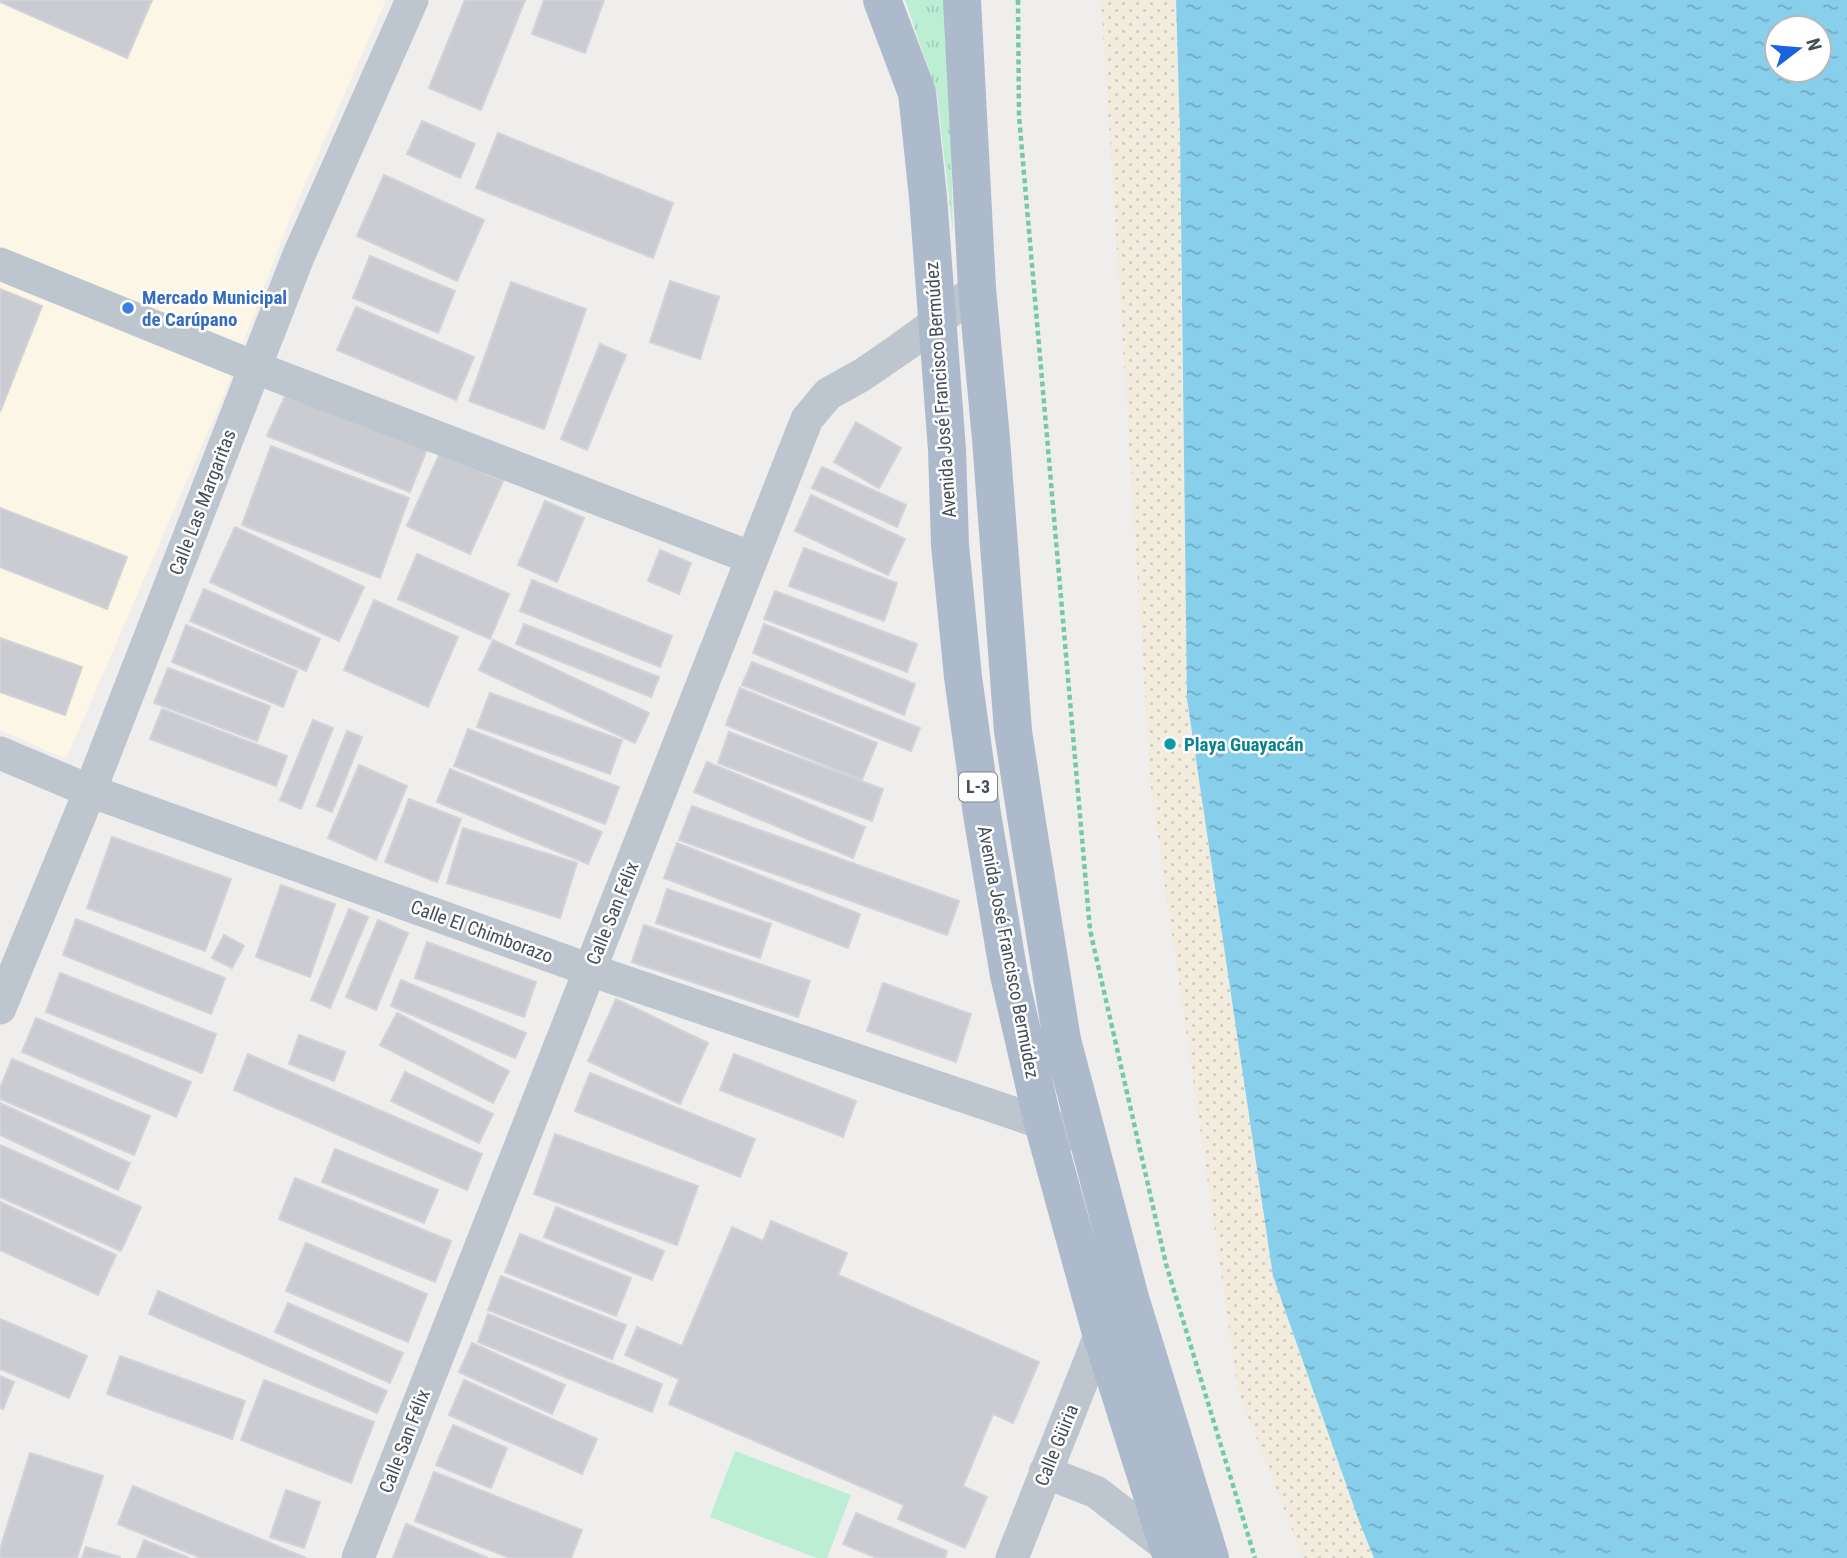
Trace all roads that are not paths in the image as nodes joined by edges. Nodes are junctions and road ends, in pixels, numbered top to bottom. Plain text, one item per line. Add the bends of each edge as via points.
1 (412, 0) edge
2 (882, 0) edge
3 (962, 0) edge
4 (0, 264) edge
5 (977, 288) junction
6 (936, 323) junction
7 (254, 367) junction
8 (752, 558) junction
9 (0, 753) edge
10 (90, 791) junction
11 (590, 970) junction
12 (0, 1008) edge
13 (1043, 1123) junction
14 (1087, 1138) junction
15 (1101, 1333) junction
16 (1045, 1472) junction
17 (1171, 1553) edge
18 (358, 1558) edge
19 (1012, 1558) edge
20 (1210, 1558) edge

1 - 7 street, Calle Las Margaritas
2 - 6 main road, Avenida José Francisco Bermúdez / L-3 via 917,93
3 - 5 main road, Avenida José Francisco Bermúdez / L-3
4 - 7 street
5 - 6 street, Calle San Félix
5 - 14 main road, Avenida José Francisco Bermúdez / L-3 via 1013,731 1062,1040
6 - 8 street, Calle San Félix via 828,394 807,419
6 - 13 main road, Avenida José Francisco Bermúdez / L-3 via 963,677 1009,975
7 - 8 street
7 - 10 street, Calle Las Margaritas
8 - 11 street, Calle San Félix
9 - 10 street, Calle El Chimborazo
10 - 11 street, Calle El Chimborazo
10 - 12 street, Calle Las Margaritas
11 - 13 street, Calle El Chimborazo
11 - 18 street, Calle San Félix
13 - 14 street, Calle El Chimborazo
13 - 15 main road, Avenida José Francisco Bermúdez / L-3
14 - 20 main road, Avenida José Francisco Bermúdez / L-3 via 1130,1298
15 - 16 street, Calle Güiria
15 - 17 main road, Avenida José Francisco Bermúdez / L-3
16 - 17 street via 1096,1492
16 - 19 street, Calle Güiria

